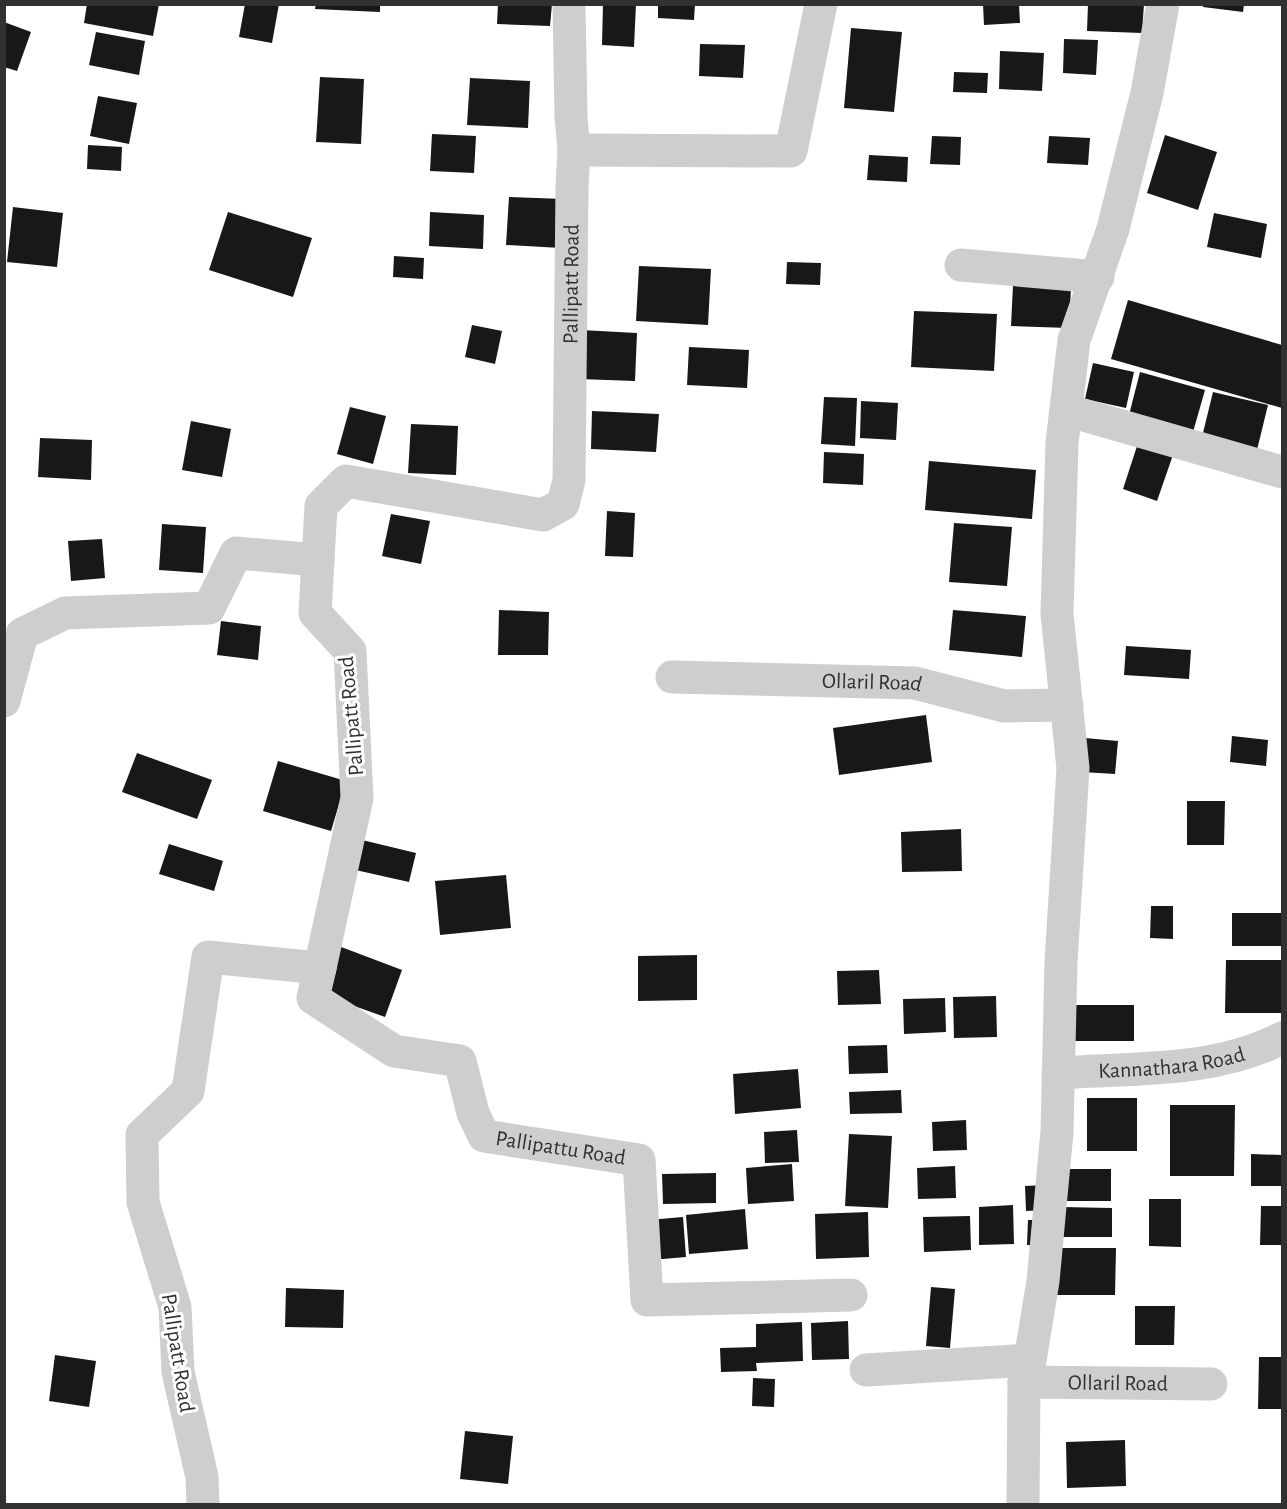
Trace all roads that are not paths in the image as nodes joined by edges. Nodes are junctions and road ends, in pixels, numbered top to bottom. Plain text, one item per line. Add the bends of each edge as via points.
1 (569, 4) edge
2 (821, 4) edge
3 (1163, 4) edge
4 (574, 150) junction
5 (961, 266) dead end
6 (1098, 277) junction
7 (1066, 410) junction
8 (1282, 472) edge
9 (318, 560) junction
10 (672, 677) dead end
11 (4, 701) edge
12 (1067, 705) junction
13 (320, 968) junction
14 (1282, 1038) edge
15 (1058, 1073) junction
16 (851, 1295) dead end
17 (866, 1370) dead end
18 (1027, 1371) junction
19 (1211, 1384) dead end
20 (203, 1504) edge
21 (1023, 1504) edge

1 - 4 street, Pallipatt Road
2 - 4 street via 791,151
3 - 6 street via 1144,104
4 - 9 street, Pallipatt Road via 569,480 563,504 543,515 346,481 321,506
5 - 6 street
6 - 7 street via 1074,340
7 - 8 street
7 - 12 street via 1057,614
9 - 11 street via 236,553 209,608 65,613 22,634
9 - 13 street, Pallipatt Road via 315,614 350,651 357,798
10 - 12 street, Ollaril Road via 915,683 1004,706
12 - 15 street via 1073,768
13 - 16 street, Pallipattu Road via 313,998 394,1051 460,1062 472,1113 484,1136 639,1160 647,1300
13 - 20 street, Pallipatt Road via 208,957 188,1091 142,1134 143,1202 175,1307 178,1372 202,1477
14 - 15 street, Kannathara Road via 1264,1047 1197,1064
15 - 18 street via 1057,1132 1043,1281
17 - 18 street, Ollaril Road
18 - 19 street, Ollaril Road
18 - 21 street

